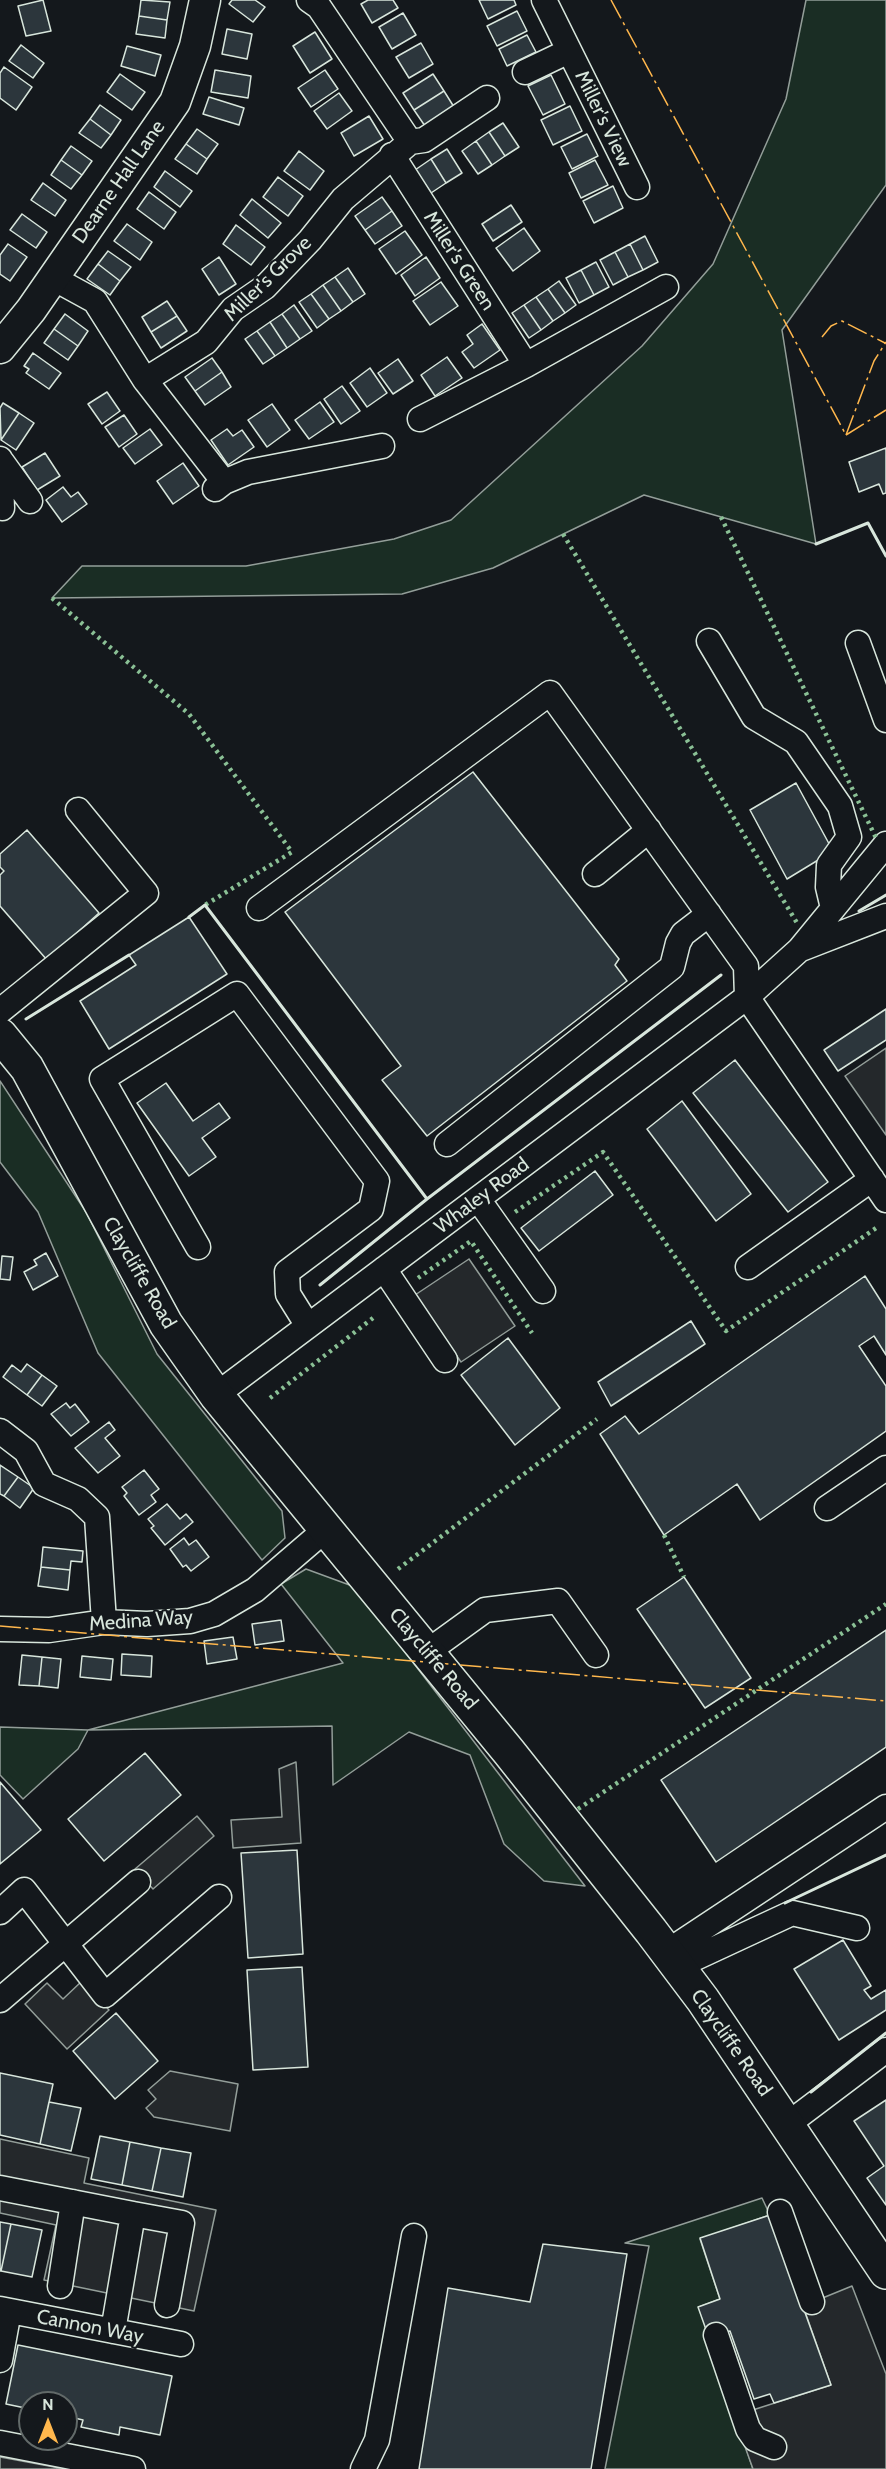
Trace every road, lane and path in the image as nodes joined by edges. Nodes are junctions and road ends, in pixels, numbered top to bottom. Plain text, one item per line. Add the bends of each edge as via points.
1 (205, 0) edge
2 (309, 0) edge
3 (544, 0) edge
4 (569, 51) junction
5 (525, 72) dead end
6 (487, 98) dead end
7 (401, 149) junction
8 (637, 187) dead end
9 (53, 278) junction
10 (666, 287) dead end
11 (0, 348) edge
12 (526, 365) junction
13 (145, 380) junction
14 (420, 419) dead end
15 (382, 446) dead end
16 (1, 460) edge
17 (30, 501) dead end
18 (2, 508) dead end
19 (709, 641) dead end
20 (858, 643) dead end
21 (886, 720) edge
22 (78, 810) dead end
23 (649, 830) junction
24 (886, 844) edge
25 (886, 867) edge
26 (595, 874) dead end
27 (839, 901) junction
28 (259, 908) dead end
29 (709, 914) junction
30 (886, 916) edge
31 (799, 950) junction
32 (747, 997) junction
33 (0, 1011) edge
34 (0, 1035) edge
35 (447, 1144) dead end
36 (872, 1179) junction
37 (478, 1199) junction
38 (886, 1200) edge
39 (198, 1247) dead end
40 (748, 1267) dead end
41 (384, 1269) junction
42 (543, 1291) dead end
43 (308, 1326) junction
44 (445, 1360) dead end
45 (216, 1395) junction
46 (0, 1431) edge
47 (886, 1468) edge
48 (827, 1508) dead end
49 (325, 1530) junction
50 (104, 1622) junction
51 (0, 1629) edge
52 (427, 1653) junction
53 (596, 1654) dead end
54 (884, 1811) edge
55 (138, 1882) dead end
56 (219, 1897) dead end
57 (0, 1912) edge
58 (857, 1928) dead end
59 (66, 1943) junction
60 (672, 1959) junction
61 (0, 2000) edge
62 (886, 2050) edge
63 (788, 2124) junction
64 (0, 2188) edge
65 (73, 2202) junction
66 (780, 2212) dead end
67 (133, 2214) junction
68 (414, 2236) dead end
69 (886, 2272) edge
70 (60, 2286) dead end
71 (812, 2302) dead end
72 (167, 2305) dead end
73 (4, 2310) edge
74 (112, 2331) junction
75 (716, 2335) dead end
76 (181, 2344) dead end
77 (0, 2360) edge
78 (0, 2443) edge
79 (774, 2447) dead end
80 (133, 2469) edge
81 (363, 2469) edge

1 - 9 main road, Dearne Hall Lane via 195,46 175,102
2 - 7 street via 319,7
3 - 4 street, Miller's View
4 - 5 street, Miller's View
4 - 8 street, Miller's View
6 - 7 street, Miller's Grove via 424,140
7 - 12 street, Miller's Green
7 - 13 street, Miller's Grove via 343,199 310,240 264,287 233,309 206,342
9 - 11 main road, Dearne Hall Lane
9 - 13 street via 94,301
10 - 12 street
12 - 14 street
13 - 15 street via 220,485 248,472
16 - 17 street
16 - 18 street
19 - 27 street via 754,717 796,742 840,806 849,837 829,865 828,887
20 - 21 street
22 - 33 street via 146,893
23 - 26 street
23 - 28 street via 550,693
23 - 29 street
24 - 27 street
25 - 27 street
27 - 31 street
29 - 32 street via 746,966
29 - 35 street via 683,934 672,967
30 - 31 street
31 - 32 street, Whaley Road
32 - 36 street
32 - 37 street, Whaley Road
34 - 45 highway, Claycliffe Road via 27,1068 166,1324
36 - 38 street
36 - 40 street
37 - 41 street, Whaley Road
37 - 42 street
39 - 43 street via 102,1079 237,994 377,1181 371,1209 287,1272 288,1294
41 - 43 street, Whaley Road
41 - 44 street
43 - 45 street, Whaley Road
45 - 49 highway, Claycliffe Road
46 - 50 street via 26,1451 44,1484 78,1498 97,1517
47 - 48 street
49 - 50 street, Medina Way via 255,1590 214,1614 190,1621
49 - 52 highway, Claycliffe Road
50 - 51 street, Medina Way via 49,1630
52 - 53 street via 485,1610 558,1601
52 - 60 highway, Claycliffe Road
54 - 60 street
55 - 59 street
56 - 59 street via 105,1995
57 - 59 street via 24,1890
58 - 60 street via 792,1913
59 - 61 street
60 - 63 highway, Claycliffe Road
62 - 63 street
63 - 69 highway, Claycliffe Road
64 - 65 street
65 - 67 street
65 - 70 street
66 - 71 street
67 - 72 street via 182,2223
67 - 74 street
68 - 81 street via 377,2440
73 - 74 street, Cannon Way
73 - 77 street
74 - 76 street, Cannon Way
75 - 79 street via 748,2428 755,2439
78 - 80 street

